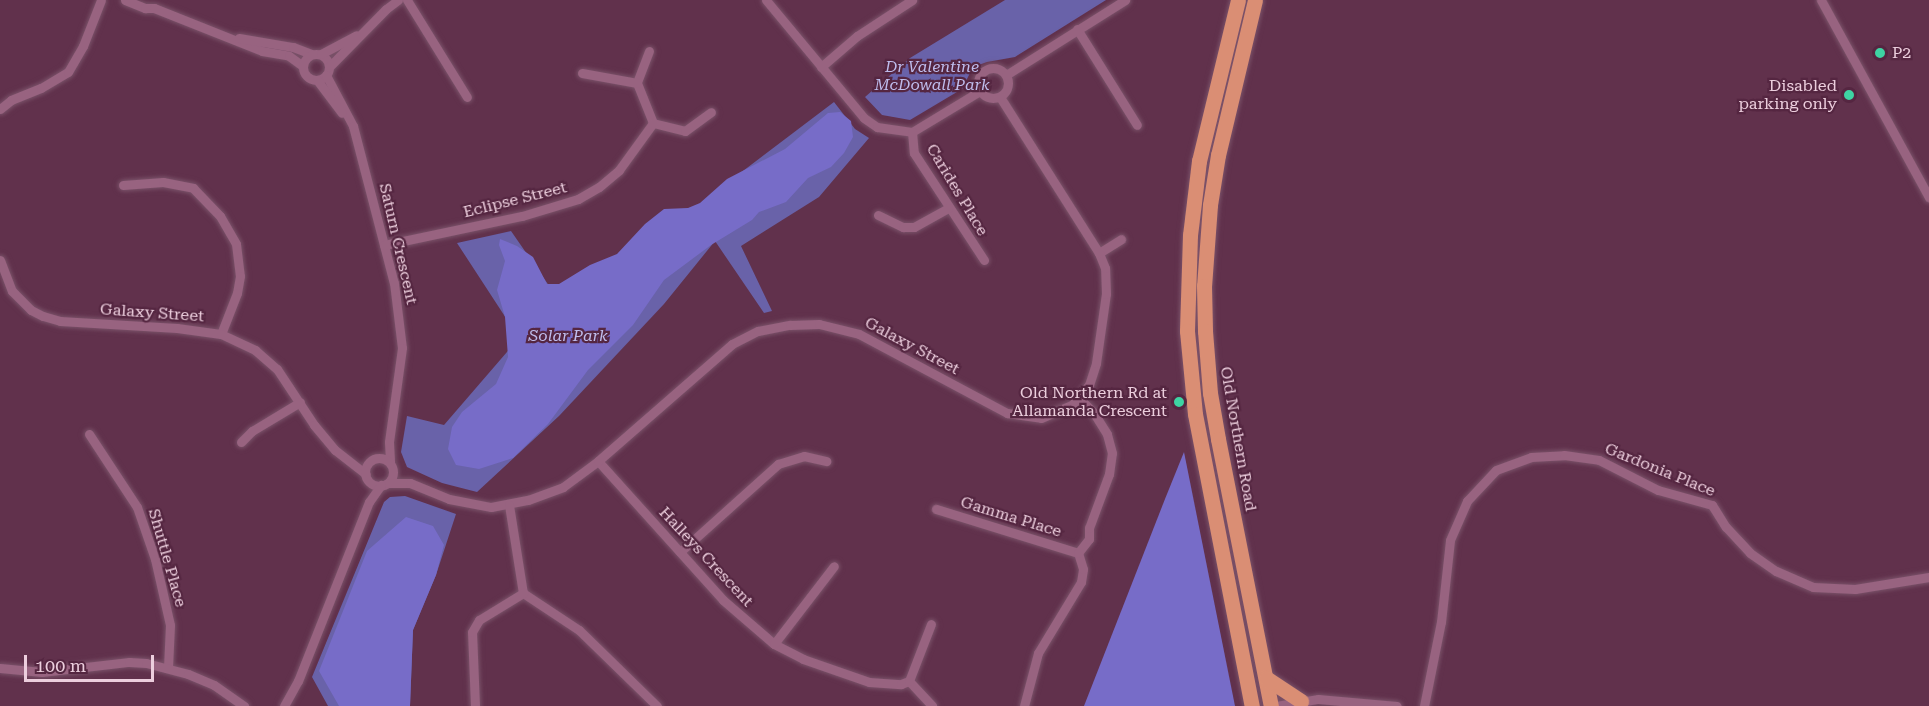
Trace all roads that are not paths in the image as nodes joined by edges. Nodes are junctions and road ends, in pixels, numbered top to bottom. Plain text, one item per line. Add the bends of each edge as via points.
1 (101, 0) edge
2 (124, 0) edge
3 (147, 0) edge
4 (398, 0) edge
5 (406, 0) edge
6 (766, 0) edge
7 (912, 0) edge
8 (1125, 0) edge
9 (1238, 0) edge
10 (1255, 0) edge
11 (1821, 0) edge
12 (154, 8) junction
13 (1077, 29) junction
14 (363, 30) junction
15 (222, 34) junction
16 (649, 51) dead end
17 (310, 54) junction
18 (321, 54) junction
19 (303, 66) junction
20 (821, 67) junction
21 (328, 71) junction
22 (582, 73) dead end
23 (1006, 75) junction
24 (317, 80) junction
25 (637, 83) junction
26 (980, 91) junction
27 (467, 97) dead end
28 (1000, 97) junction
29 (0, 109) edge
30 (711, 112) dead end
31 (653, 123) junction
32 (1137, 125) dead end
33 (353, 126) junction
34 (912, 132) junction
35 (123, 185) dead end
36 (1929, 197) edge
37 (948, 208) junction
38 (878, 215) dead end
39 (1121, 239) dead end
40 (384, 245) junction
41 (1099, 253) junction
42 (0, 260) edge
43 (984, 261) dead end
44 (221, 334) junction
45 (1079, 398) junction
46 (300, 402) junction
47 (89, 434) dead end
48 (241, 442) dead end
49 (389, 442) junction
50 (349, 459) junction
51 (375, 459) junction
52 (598, 461) junction
53 (826, 461) dead end
54 (391, 466) junction
55 (368, 478) junction
56 (410, 483) junction
57 (384, 484) junction
58 (369, 502) junction
59 (509, 505) junction
60 (936, 509) dead end
61 (680, 552) junction
62 (1078, 553) junction
63 (834, 566) dead end
64 (1929, 577) edge
65 (523, 593) junction
66 (931, 624) dead end
67 (774, 644) junction
68 (0, 668) edge
69 (168, 668) junction
70 (1266, 678) junction
71 (909, 681) junction
72 (1301, 701) junction
73 (1345, 705) edge
74 (244, 706) edge
75 (284, 706) edge
76 (475, 706) edge
77 (657, 706) edge
78 (932, 706) edge
79 (1024, 706) edge
80 (1252, 706) edge
81 (1274, 706) edge
82 (1397, 706) edge
83 (1424, 706) edge

1 - 29 street via 68,72
2 - 12 street
3 - 12 street
4 - 14 street
5 - 27 street
6 - 20 street
7 - 20 street via 857,36
8 - 13 street
9 - 80 highway via 1199,161 1190,235 1187,331 1195,414
10 - 70 highway, Old Northern Road via 1218,155 1207,224 1204,297 1210,393
11 - 36 street
12 - 15 street
13 - 23 street
13 - 32 street
14 - 18 street
14 - 21 street
15 - 17 street via 293,46
15 - 19 street via 261,51 289,56
16 - 25 street
17 - 18 street
17 - 19 street
18 - 21 street via 327,59
19 - 24 street via 308,78
20 - 34 street via 872,124
21 - 24 street
21 - 33 street, Saturn Crescent
22 - 25 street
23 - 26 street via 996,68 985,70 978,80
23 - 28 street via 1008,87
24 - 33 street, Saturn Crescent
25 - 31 street
26 - 28 street via 987,97
26 - 34 street
28 - 41 street
30 - 31 street via 684,131
31 - 40 street, Eclipse Street via 619,170 578,199 522,216
33 - 40 street, Saturn Crescent
34 - 37 street, Carides Place via 914,153
35 - 44 street via 163,182 185,186 193,189 219,216 236,244 240,276
37 - 38 street via 914,227 903,227
37 - 43 street, Carides Place
39 - 41 street
40 - 49 street, Saturn Crescent via 394,283 402,348
41 - 45 street via 1107,277 1106,294 1096,363 1089,385
42 - 44 street, Galaxy Street via 12,291 43,316 60,321
44 - 46 street, Galaxy Street via 255,350 277,369
45 - 52 street, Galaxy Street via 1041,418 1006,413 859,334 819,324 790,325 758,331 732,344
45 - 62 street via 1107,434 1112,453 1089,539
46 - 48 street
46 - 50 street, Galaxy Street via 335,450
47 - 69 street, Shuttle Place via 137,507 155,559 170,625
49 - 51 street, Saturn Crescent
49 - 54 street, Saturn Crescent
50 - 51 street
50 - 55 street, Galaxy Street
51 - 54 street
51 - 55 street, Saturn Crescent
52 - 59 street, Galaxy Street via 563,487
52 - 61 street, Halleys Crescent
53 - 61 street via 804,456 778,464
54 - 56 street, Galaxy Street
54 - 57 street via 392,477
55 - 57 street, Galaxy Street
55 - 58 street
56 - 57 street, Galaxy Street
56 - 59 street, Galaxy Street via 469,504
57 - 58 street
58 - 75 street via 298,681
59 - 65 street
60 - 62 street, Gamma Place
61 - 67 street, Halleys Crescent via 723,600
62 - 79 street via 1083,569 1081,582 1038,653
63 - 67 street
64 - 83 street, Gardonia Place via 1855,589 1813,587 1776,571 1750,553 1712,505 1658,490 1599,460 1564,455 1531,457 1496,470 1467,501 1454,530
65 - 76 street via 479,620 472,632
65 - 77 street via 579,630
66 - 71 street
67 - 71 street, Halleys Crescent via 803,659 869,682
68 - 69 street via 42,672 129,662
69 - 74 street via 214,686
70 - 72 highway
70 - 81 highway, Old Northern Road
71 - 78 street
72 - 73 street via 1334,699
72 - 81 street
73 - 82 street

